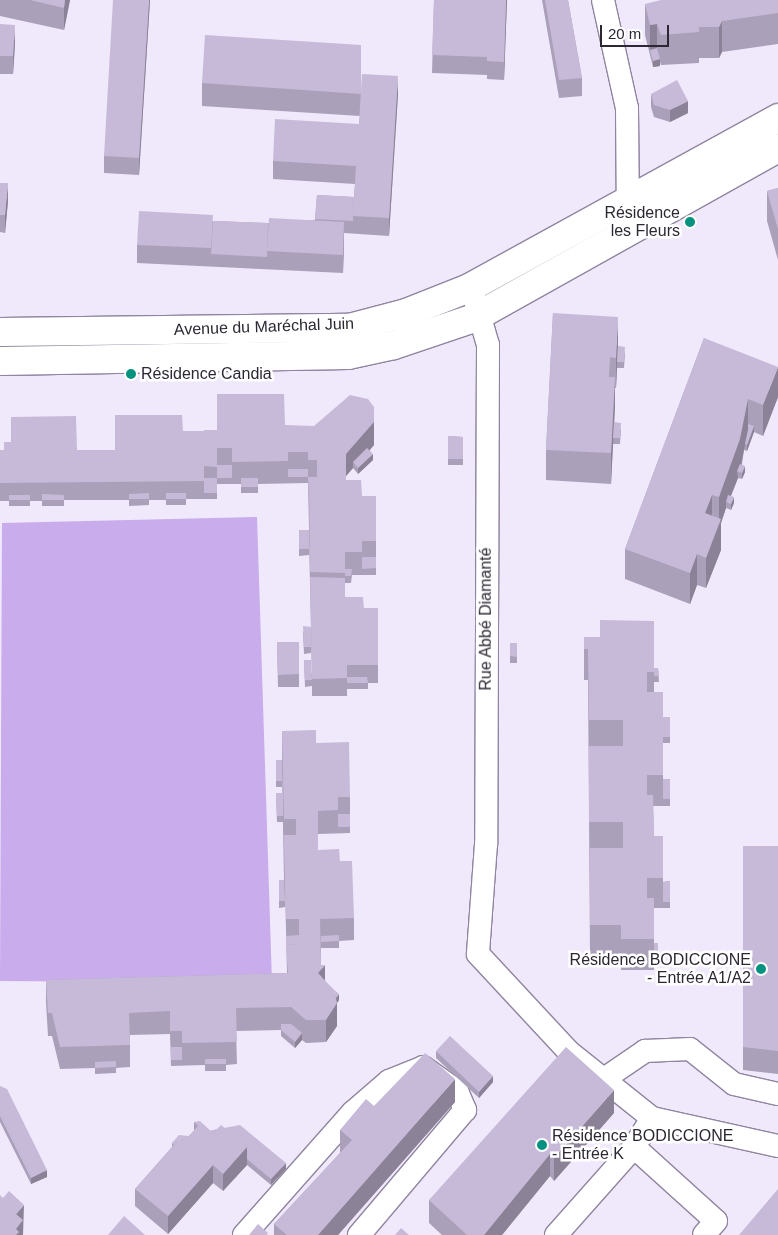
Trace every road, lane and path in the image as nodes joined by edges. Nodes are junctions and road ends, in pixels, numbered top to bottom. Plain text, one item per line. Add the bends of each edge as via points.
1 (603, 0) edge
2 (778, 118) edge
3 (778, 148) edge
4 (627, 201) junction
5 (629, 232) junction
6 (469, 288) junction
7 (482, 313) junction
8 (0, 332) edge
9 (0, 361) edge
10 (604, 1079) junction
11 (778, 1094) edge
12 (652, 1118) junction
13 (778, 1146) edge
14 (634, 1147) junction
15 (244, 1235) edge
16 (359, 1235) edge
17 (556, 1235) edge
18 (704, 1235) edge

1 - 4 street via 627,108
2 - 4 main road, Avenue du Maréchal Juin
3 - 5 main road, Avenue du Maréchal Juin
4 - 5 street
4 - 6 main road, Avenue du Maréchal Juin
5 - 7 main road, Avenue du Maréchal Juin
6 - 7 street, Rue Abbé Diamanté
6 - 8 main road, Avenue du Maréchal Juin via 406,313 349,328
7 - 9 main road, Avenue du Maréchal Juin via 394,345 348,355
7 - 10 street, Rue Abbé Diamanté via 488,345 486,844 478,954 568,1051
10 - 11 street via 645,1051 690,1049 734,1084
10 - 12 street
12 - 13 street
12 - 14 street
14 - 17 street
14 - 18 street via 716,1221
15 - 16 street via 353,1112 389,1081 423,1067 457,1091 465,1110

